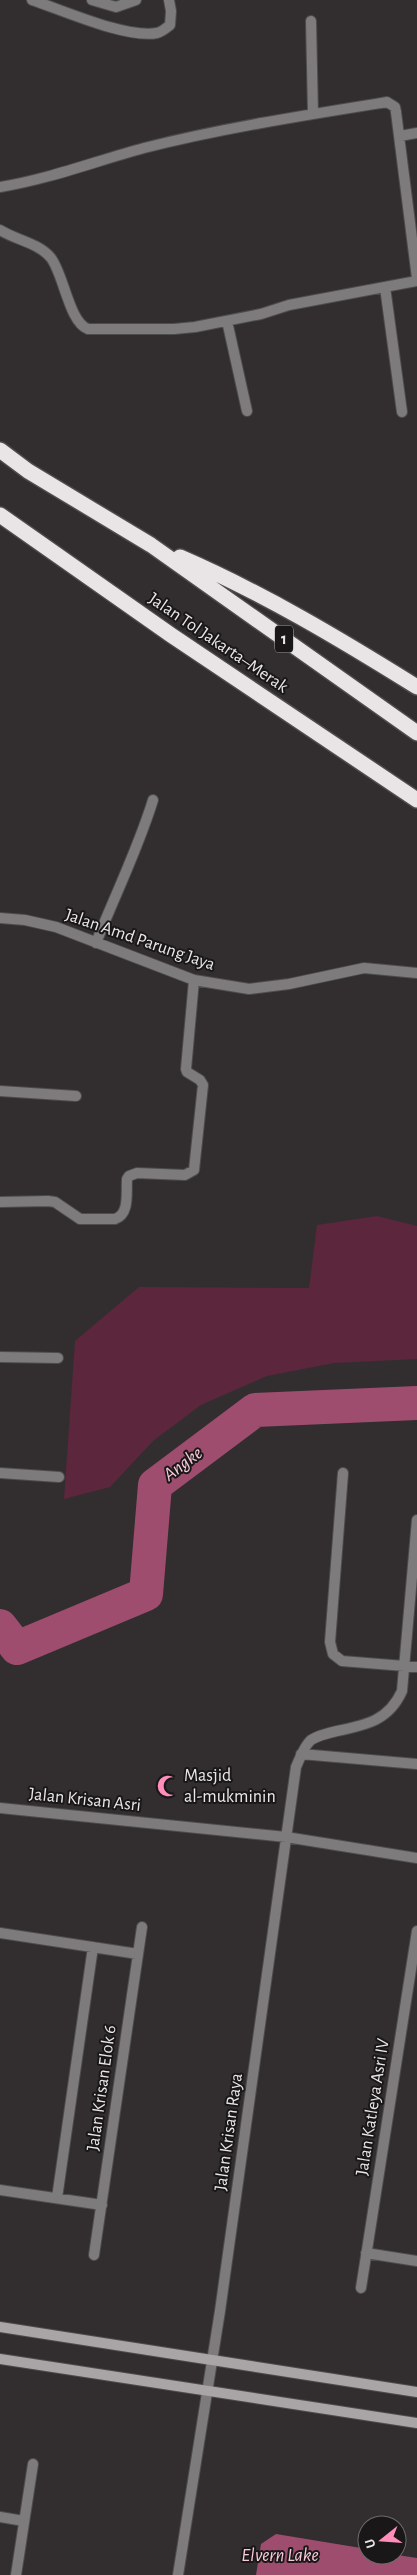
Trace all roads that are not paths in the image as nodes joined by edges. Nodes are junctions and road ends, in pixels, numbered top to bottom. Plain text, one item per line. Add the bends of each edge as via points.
1 (32, 0) edge
2 (92, 0) edge
3 (136, 0) edge
4 (169, 0) edge
5 (311, 21) dead end
6 (313, 114) junction
7 (417, 133) edge
8 (400, 136) junction
9 (0, 187) edge
10 (0, 230) edge
11 (417, 280) edge
12 (385, 287) junction
13 (227, 320) junction
14 (247, 411) dead end
15 (402, 412) dead end
16 (0, 450) edge
17 (0, 515) edge
18 (151, 545) junction
19 (417, 687) edge
20 (417, 733) edge
21 (153, 800) dead end
22 (417, 800) edge
23 (1, 917) edge
24 (96, 943) junction
25 (417, 973) edge
26 (194, 980) junction
27 (0, 1091) edge
28 (76, 1096) dead end
29 (0, 1202) edge
30 (0, 1357) edge
31 (58, 1358) dead end
32 (0, 1473) edge
33 (343, 1473) dead end
34 (59, 1477) dead end
35 (417, 1520) edge
36 (404, 1666) junction
37 (417, 1667) edge
38 (302, 1754) junction
39 (417, 1764) edge
40 (0, 1808) edge
41 (286, 1837) junction
42 (417, 1858) edge
43 (142, 1927) dead end
44 (417, 1931) edge
45 (0, 1933) edge
46 (94, 1947) junction
47 (138, 1954) junction
48 (413, 1981) edge
49 (0, 2190) edge
50 (57, 2198) junction
51 (102, 2205) junction
52 (366, 2253) junction
53 (94, 2255) dead end
54 (417, 2261) edge
55 (360, 2288) dead end
56 (0, 2327) edge
57 (0, 2359) edge
58 (213, 2361) junction
59 (208, 2391) junction
60 (417, 2392) edge
61 (417, 2423) edge
62 (33, 2464) dead end
63 (0, 2517) edge
64 (24, 2521) junction
65 (16, 2575) edge
66 (178, 2575) edge

1 - 4 street via 129,33 155,34 170,25
2 - 3 street via 116,7
5 - 6 street
6 - 8 street via 387,102 395,107
6 - 9 street via 144,148 25,183
7 - 8 street
8 - 11 street
10 - 13 street via 41,248 52,259 78,322 88,329 174,329
11 - 12 street
12 - 13 street
12 - 15 street
13 - 14 street
16 - 18 highway, 1
17 - 22 highway, Jalan Tol Jakarta–Merak
18 - 19 highway via 238,582
18 - 20 highway, 1
21 - 24 street via 142,837
23 - 24 street, Jalan Amd Parung Jaya via 56,927
24 - 26 street, Jalan Amd Parung Jaya
25 - 26 street, Jalan Amd Parung Jaya via 364,968 279,986 248,989
26 - 29 street via 186,1070 203,1085 194,1170 185,1175 132,1174 126,1180 125,1210 114,1219 80,1219 55,1202
27 - 28 street
30 - 31 street
32 - 34 street
33 - 36 street via 330,1642 332,1654 342,1661
35 - 36 street, Jalan Krisan Raya
36 - 37 street
36 - 38 street, Jalan Krisan Raya via 402,1691 387,1714 373,1722 310,1741
38 - 39 street
38 - 41 street, Jalan Krisan Raya via 296,1767
40 - 41 street, Jalan Krisan Asri
41 - 42 street, Jalan Krisan Asri
41 - 58 street, Jalan Krisan Raya
43 - 47 street, Jalan Krisan Elok 6
44 - 48 street, Jalan Katleya Asri IV
45 - 46 street
46 - 47 street
46 - 50 street
47 - 51 street, Jalan Krisan Elok 6
48 - 52 street, Jalan Katleya Asri IV
49 - 50 street
50 - 51 street
51 - 53 street, Jalan Krisan Elok 6
52 - 54 street
52 - 55 street, Jalan Katleya Asri IV
56 - 58 street
57 - 59 street
58 - 59 street, Jalan Krisan Raya
58 - 60 street
59 - 61 street
59 - 66 street, Jalan Krisan Raya
62 - 64 street
63 - 64 street
64 - 65 street

